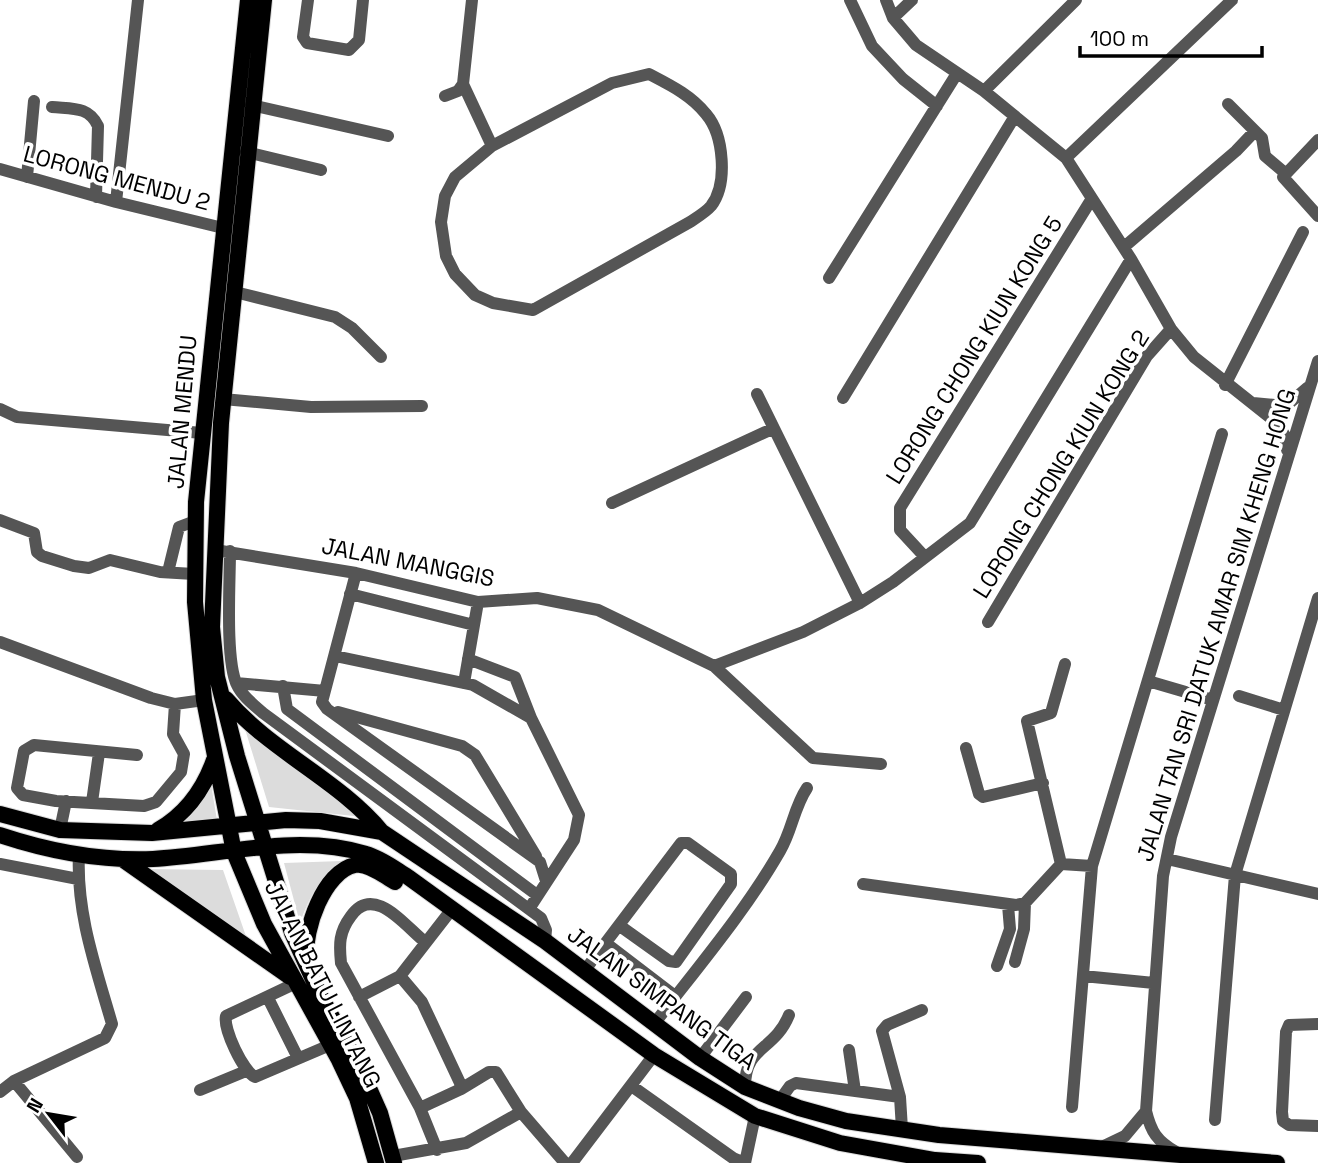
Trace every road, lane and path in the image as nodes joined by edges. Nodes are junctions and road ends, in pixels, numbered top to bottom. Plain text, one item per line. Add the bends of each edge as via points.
1 (138, 0) edge
2 (247, 0) edge
3 (264, 0) edge
4 (308, 0) edge
5 (363, 0) edge
6 (472, 0) edge
7 (850, 0) edge
8 (886, 0) edge
9 (912, 0) edge
10 (1076, 0) edge
11 (1232, 0) edge
12 (893, 18) junction
13 (956, 75) junction
14 (463, 84) junction
15 (984, 91) junction
16 (445, 96) dead end
17 (34, 101) dead end
18 (1228, 104) dead end
19 (251, 105) junction
20 (937, 106) junction
21 (52, 107) dead end
22 (1015, 116) junction
23 (1255, 131) junction
24 (388, 136) dead end
25 (1318, 140) edge
26 (492, 146) junction
27 (246, 152) junction
28 (1066, 158) junction
29 (0, 169) edge
30 (321, 170) dead end
31 (1285, 173) junction
32 (27, 177) junction
33 (96, 197) junction
34 (1091, 200) junction
35 (116, 202) junction
36 (1318, 216) edge
37 (223, 228) junction
38 (1303, 232) dead end
39 (1124, 247) junction
40 (1131, 259) junction
41 (829, 278) dead end
42 (234, 292) junction
43 (1171, 329) junction
44 (381, 357) dead end
45 (1318, 361) edge
46 (1225, 385) junction
47 (1310, 385) junction
48 (757, 394) dead end
49 (843, 398) dead end
50 (223, 399) junction
51 (1245, 401) junction
52 (422, 406) dead end
53 (0, 409) edge
54 (772, 429) junction
55 (202, 433) junction
56 (1222, 433) dead end
57 (1288, 458) junction
58 (612, 503) dead end
59 (0, 520) edge
60 (195, 521) junction
61 (222, 551) junction
62 (924, 556) junction
63 (168, 572) junction
64 (356, 573) junction
65 (194, 574) junction
66 (350, 594) junction
67 (1318, 598) edge
68 (478, 601) junction
69 (860, 603) junction
70 (988, 622) dead end
71 (474, 625) junction
72 (0, 642) edge
73 (335, 656) junction
74 (468, 659) junction
75 (1065, 664) dead end
76 (714, 666) junction
77 (1148, 681) junction
78 (236, 683) junction
79 (464, 683) junction
80 (283, 686) junction
81 (325, 691) junction
82 (222, 695) junction
83 (1239, 696) dead end
84 (204, 700) junction
85 (1213, 700) junction
86 (175, 704) junction
87 (327, 709) junction
88 (1284, 710) junction
89 (531, 718) junction
90 (965, 748) dead end
91 (99, 753) junction
92 (137, 755) dead end
93 (214, 760) junction
94 (881, 764) dead end
95 (1043, 783) junction
96 (807, 788) dead end
97 (65, 802) junction
98 (92, 802) junction
99 (0, 814) edge
100 (258, 822) junction
101 (228, 827) junction
102 (60, 830) junction
103 (383, 832) junction
104 (152, 833) junction
105 (0, 835) edge
106 (267, 848) junction
107 (234, 852) junction
108 (79, 854) junction
109 (121, 858) junction
110 (1167, 859) junction
111 (540, 862) junction
112 (0, 864) edge
113 (1060, 864) junction
114 (1092, 866) junction
115 (1235, 875) junction
116 (78, 879) junction
117 (546, 881) junction
118 (520, 883) junction
119 (863, 884) dead end
120 (1318, 894) edge
121 (537, 895) junction
122 (434, 896) junction
123 (511, 896) junction
124 (1025, 903) junction
125 (1009, 905) junction
126 (452, 909) junction
127 (529, 909) junction
128 (501, 911) junction
129 (620, 926) junction
130 (545, 941) junction
131 (425, 942) junction
132 (607, 944) junction
133 (1015, 962) dead end
134 (997, 966) dead end
135 (585, 971) junction
136 (400, 976) junction
137 (1083, 976) junction
138 (300, 979) junction
139 (1154, 983) junction
140 (359, 996) junction
141 (675, 996) junction
142 (746, 997) dead end
143 (268, 998) junction
144 (922, 1010) dead end
145 (789, 1014) dead end
146 (654, 1024) junction
147 (1318, 1024) edge
148 (330, 1045) junction
149 (849, 1050) dead end
150 (654, 1055) junction
151 (298, 1058) junction
152 (700, 1058) junction
153 (246, 1071) junction
154 (14, 1081) junction
155 (633, 1087) junction
156 (745, 1087) junction
157 (461, 1089) junction
158 (200, 1090) dead end
159 (855, 1091) junction
160 (0, 1092) edge
161 (900, 1097) junction
162 (780, 1100) junction
163 (1072, 1107) dead end
164 (420, 1108) junction
165 (1146, 1111) junction
166 (521, 1112) junction
167 (755, 1116) junction
168 (1215, 1121) dead end
169 (1318, 1126) edge
170 (902, 1129) junction
171 (1101, 1147) junction
172 (437, 1150) junction
173 (1176, 1152) junction
174 (77, 1157) dead end
175 (423, 1158) edge
176 (393, 1160) edge
177 (738, 1162) edge
178 (376, 1163) edge
179 (565, 1163) edge
180 (572, 1163) edge
181 (978, 1163) edge
182 (1277, 1163) edge

1 - 35 street
2 - 37 main road, JALAN MENDU
3 - 19 main road, JALAN MENDU
4 - 5 street via 303,37 307,43 349,50 359,40
6 - 14 street
7 - 20 street via 872,46
8 - 12 street
9 - 12 street
10 - 15 street
11 - 28 street
12 - 13 street via 916,45
13 - 15 street
13 - 20 street
14 - 16 street
14 - 26 street
15 - 22 street
17 - 32 street
18 - 23 street
19 - 24 street
19 - 27 main road, JALAN MENDU
20 - 41 street
21 - 33 street via 85,110 94,116 99,127
22 - 28 street
22 - 49 street
23 - 31 street via 1262,138 1265,156
23 - 39 street
25 - 31 street
26 - 26 street via 455,177 445,196 441,222 446,256 455,274 475,295 533,310 711,207 719,190 723,157 708,115 680,89 649,74 612,83
27 - 30 street
27 - 42 main road, JALAN MENDU
28 - 34 street
29 - 32 street, LORONG MENDU 2
31 - 36 street via 1287,184
32 - 33 street, LORONG MENDU 2
33 - 35 street, LORONG MENDU 2
34 - 39 street
34 - 62 street, LORONG CHONG KIUN KONG 5 via 900,508 900,530
35 - 37 street, LORONG MENDU 2
37 - 55 main road, JALAN MENDU
38 - 46 street
39 - 40 street
40 - 43 street
40 - 62 street via 970,523
42 - 44 street via 335,317
42 - 50 main road, JALAN MENDU
43 - 46 street
43 - 70 street, LORONG CHONG KIUN KONG 2 via 1147,356
45 - 47 street, JALAN TAN SRI DATUK AMAR SIM KHENG HONG
46 - 51 street
47 - 51 street via 1286,406
47 - 57 street, JALAN TAN SRI DATUK AMAR SIM KHENG HONG
48 - 54 street
50 - 52 street via 311,407
50 - 61 main road, JALAN MENDU
51 - 57 street via 1277,424 1285,436
53 - 55 street via 18,417
54 - 58 street
54 - 69 street
55 - 60 main road, JALAN MENDU
56 - 77 street
57 - 85 street, JALAN TAN SRI DATUK AMAR SIM KHENG HONG
59 - 63 street via 34,533 42,556 89,568 110,560
60 - 63 street via 179,527
60 - 65 main road, JALAN MENDU
61 - 64 street, JALAN MANGGIS
61 - 78 street
61 - 82 main road, JALAN MENDU via 212,627
62 - 69 street
63 - 65 street
64 - 66 street
64 - 68 street, JALAN MANGGIS
65 - 84 main road, JALAN MENDU
66 - 71 street
66 - 73 street
67 - 88 street
68 - 71 street
68 - 76 street, JALAN MANGGIS via 537,598 598,610
69 - 76 street via 803,632
71 - 74 street
72 - 86 street
73 - 79 street
73 - 81 street
74 - 79 street
74 - 89 street via 515,677
75 - 95 street via 1051,713 1027,721
76 - 94 street, JALAN MANGGIS via 813,758
77 - 85 street
77 - 114 street
78 - 80 street
78 - 123 street via 263,713
79 - 89 street
80 - 81 street
80 - 118 street via 287,709
81 - 87 street via 322,702
82 - 100 main road, JALAN MENDU
82 - 103 main road via 245,722 364,809
83 - 88 street
84 - 86 street
84 - 93 main road, JALAN MENDU
85 - 110 street, JALAN TAN SRI DATUK AMAR SIM KHENG HONG
86 - 98 street via 173,734 184,754 175,782 156,803 144,806
87 - 111 street
87 - 111 street via 462,747 475,755
88 - 115 street
89 - 117 street via 579,815 574,840
90 - 95 street via 983,797
91 - 92 street
91 - 97 street via 34,745 24,751 19,792
91 - 98 street
93 - 101 main road, JALAN MENDU
93 - 104 main road via 197,796 176,820
95 - 113 street
96 - 141 street via 782,849
97 - 98 street
97 - 102 street
99 - 102 main road, JALAN SIMPANG TIGA
100 - 101 main road, JALAN SIMPANG TIGA
100 - 103 main road, JALAN SIMPANG TIGA via 320,821
100 - 106 main road, JALAN BATU LINTANG
101 - 104 main road, JALAN SIMPANG TIGA
101 - 107 main road, JALAN BATU LINTANG
102 - 104 main road, JALAN SIMPANG TIGA
103 - 128 main road, JALAN SIMPANG TIGA
105 - 108 main road, JALAN SIMPANG TIGA
106 - 107 main road, JALAN SIMPANG TIGA
106 - 122 main road, JALAN SIMPANG TIGA via 318,847 370,855
106 - 138 main road, JALAN BATU LINTANG
107 - 109 main road, JALAN SIMPANG TIGA
107 - 138 main road, JALAN BATU LINTANG via 264,924
108 - 109 main road, JALAN SIMPANG TIGA
108 - 116 street
109 - 138 main road
110 - 115 street
110 - 139 street, JALAN TAN SRI DATUK AMAR SIM KHENG HONG
111 - 117 street
112 - 116 street
113 - 114 street
113 - 124 street
114 - 137 street
115 - 120 street
115 - 168 street
116 - 154 street via 111,1031 106,1038
117 - 121 street
118 - 121 street
118 - 123 street
119 - 125 street
121 - 127 street
122 - 126 main road, JALAN SIMPANG TIGA
122 - 138 main road via 402,886 365,865 344,870 326,891 309,925
123 - 127 street
123 - 128 street
124 - 125 street
124 - 133 street
125 - 134 street via 1010,929
126 - 131 street
126 - 150 main road, JALAN SIMPANG TIGA
127 - 130 street via 541,918
128 - 130 main road, JALAN SIMPANG TIGA
129 - 129 street via 681,843 688,843 731,874 731,884 676,962
129 - 132 street
130 - 135 main road, JALAN SIMPANG TIGA
131 - 136 street
131 - 140 street via 380,906 365,902 357,908 339,941 341,963
132 - 135 street
132 - 141 street
135 - 146 main road, JALAN SIMPANG TIGA
136 - 140 street
136 - 157 street via 422,1002
137 - 139 street
137 - 163 street
138 - 143 street
138 - 148 main road, JALAN BATU LINTANG
138 - 176 main road, JALAN BATU LINTANG via 360,1068 380,1113
139 - 165 street, JALAN TAN SRI DATUK AMAR SIM KHENG HONG
140 - 164 street
141 - 146 street
142 - 152 street
143 - 151 street
143 - 153 street via 224,1020
144 - 161 street via 882,1031
145 - 156 street via 782,1031 749,1060
146 - 152 main road, JALAN SIMPANG TIGA
147 - 169 street via 1289,1025 1286,1032 1282,1112 1289,1125
148 - 151 street
148 - 178 main road, JALAN BATU LINTANG via 357,1098
149 - 159 street
150 - 155 street
150 - 167 main road, JALAN SIMPANG TIGA
151 - 153 street via 255,1077
152 - 156 main road, JALAN SIMPANG TIGA
153 - 158 street
154 - 160 street
154 - 174 street
155 - 177 street
155 - 180 street
156 - 162 main road, JALAN SIMPANG TIGA
157 - 164 street
157 - 166 street via 496,1072
159 - 161 street
159 - 162 street via 796,1083
161 - 170 street
162 - 170 main road, JALAN SIMPANG TIGA via 846,1121
164 - 172 street
165 - 171 street via 1125,1136
165 - 173 street, JALAN TAN SRI DATUK AMAR SIM KHENG HONG via 1151,1132
166 - 172 street via 466,1143
166 - 179 street
167 - 177 street
167 - 181 main road, JALAN SIMPANG TIGA via 840,1143
170 - 171 main road, JALAN SIMPANG TIGA
171 - 173 main road, JALAN SIMPANG TIGA
172 - 175 street
173 - 182 main road, JALAN SIMPANG TIGA
175 - 176 street

